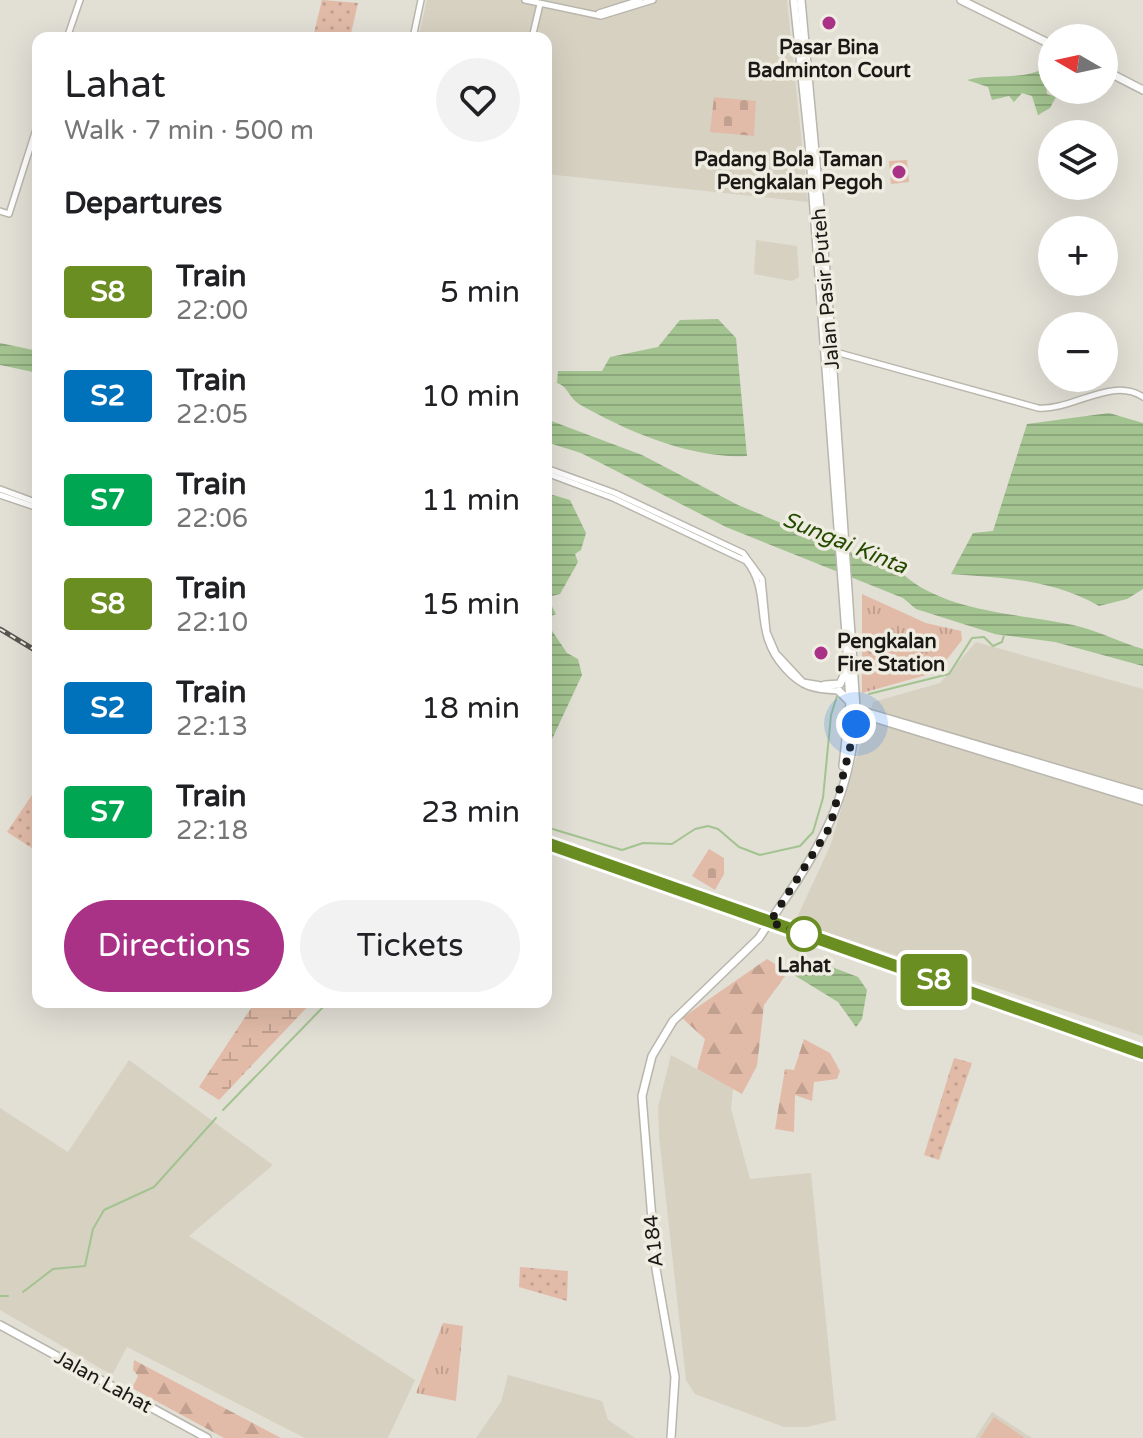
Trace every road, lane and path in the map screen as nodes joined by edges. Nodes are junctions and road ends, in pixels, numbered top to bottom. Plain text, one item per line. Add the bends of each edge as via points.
1 (80, 0) edge
2 (421, 0) edge
3 (528, 0) edge
4 (653, 0) edge
5 (792, 0) edge
6 (802, 0) edge
7 (961, 0) edge
8 (638, 2) edge
9 (540, 3) edge
10 (798, 12) junction
11 (605, 14) junction
12 (69, 32) edge
13 (414, 32) edge
14 (533, 32) edge
15 (1038, 38) edge
16 (1118, 77) edge
17 (1143, 90) edge
18 (32, 142) edge
19 (0, 211) edge
20 (825, 261) junction
21 (820, 282) junction
22 (824, 324) junction
23 (832, 351) junction
24 (829, 385) junction
25 (1143, 397) edge
26 (552, 473) edge
27 (0, 492) edge
28 (32, 504) edge
29 (841, 531) junction
30 (846, 590) junction
31 (851, 658) junction
32 (821, 687) junction
33 (839, 691) joint
34 (853, 700) junction
35 (873, 718) junction
36 (853, 731) junction
37 (841, 788) junction
38 (1117, 790) junction
39 (1143, 794) edge
40 (1143, 801) edge
41 (0, 1325) edge
42 (207, 1438) edge
43 (671, 1438) edge

1 - 12 street
2 - 13 street
3 - 9 street
4 - 8 street
5 - 10 main road
6 - 10 main road
7 - 15 main road
8 - 11 street
8 - 11 street
9 - 11 street
9 - 14 street
10 - 20 main road, Jalan Pasir Puteh
10 - 21 main road, Jalan Pasir Puteh
16 - 17 main road
18 - 19 street via 9,214
20 - 21 main road
20 - 23 main road, Jalan Pasir Puteh
21 - 22 main road, Jalan Pasir Puteh
22 - 23 main road
22 - 24 main road, Jalan Pasir Puteh
23 - 24 main road
23 - 25 street via 1044,408 1114,391
23 - 29 main road, Jalan Pasir Puteh
24 - 29 main road, Jalan Pasir Puteh
26 - 32 street via 615,493 743,553 762,579 772,646 803,682
27 - 28 street
29 - 30 main road
30 - 31 main road
30 - 31 main road
31 - 32 main road via 843,681
31 - 34 main road
32 - 33 street
32 - 34 street
33 - 34 main road
34 - 35 main road
34 - 36 main road
34 - 37 main road
34 - 38 main road via 866,710
35 - 36 main road via 860,719
35 - 38 main road
36 - 37 main road
37 - 43 main road, A184, bridge via 827,835 759,938 680,1013 657,1046 644,1083 641,1115 659,1293 675,1377
38 - 39 main road
38 - 40 main road
41 - 42 main road, Jalan Lahat

